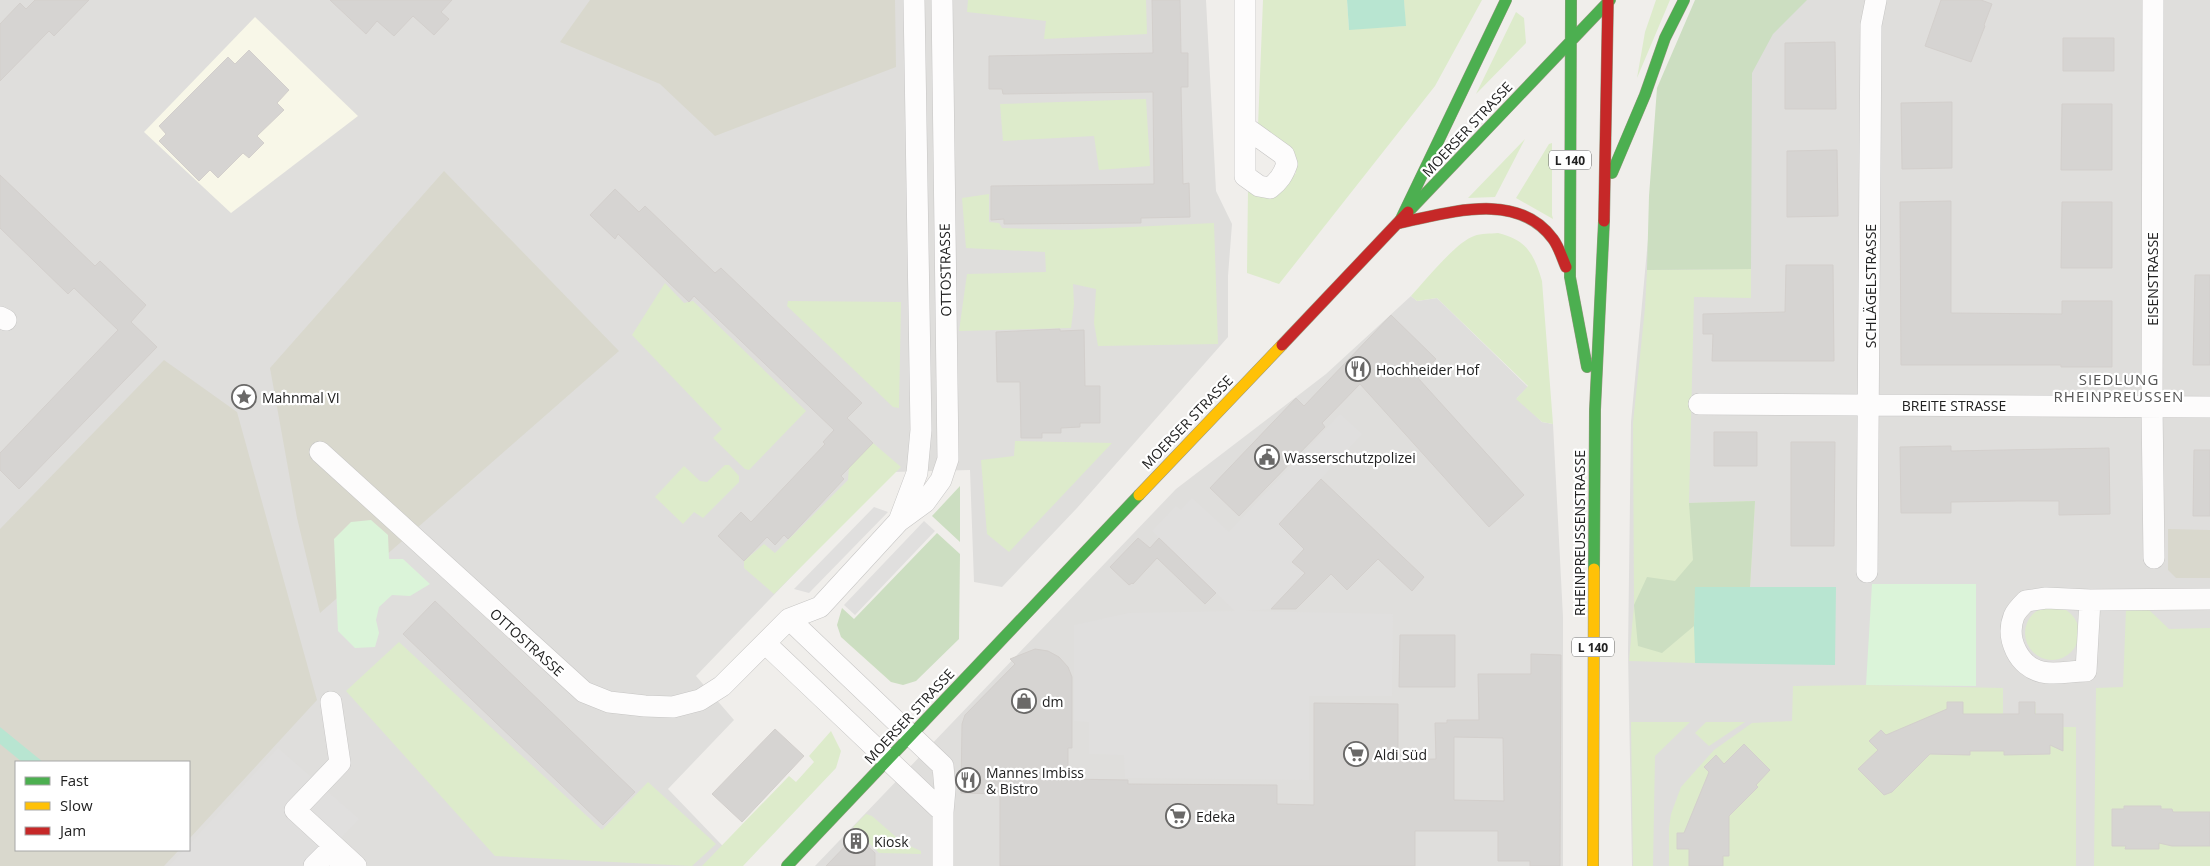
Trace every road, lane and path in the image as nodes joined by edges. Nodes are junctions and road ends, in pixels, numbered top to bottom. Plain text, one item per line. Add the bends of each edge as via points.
1 (914, 0) edge
2 (942, 0) edge
3 (1245, 0) edge
4 (1506, 0) edge
5 (1571, 0) edge
6 (1684, 0) edge
7 (1876, 0) edge
8 (2153, 0) edge
9 (1609, 1) edge
10 (1570, 42) junction
11 (1245, 126) dead end
12 (1606, 186) junction
13 (1399, 223) junction
14 (1570, 277) junction
15 (1699, 404) dead end
16 (1870, 404) junction
17 (2152, 406) junction
18 (2210, 407) edge
19 (1595, 410) junction
20 (320, 452) dead end
21 (899, 521) junction
22 (2154, 558) dead end
23 (1867, 572) dead end
24 (2210, 599) edge
25 (2090, 600) junction
26 (789, 619) junction
27 (765, 643) junction
28 (331, 702) dead end
29 (912, 735) junction
30 (889, 760) junction
31 (943, 812) junction
32 (314, 866) edge
33 (345, 866) edge
34 (356, 866) edge
35 (787, 866) edge
36 (943, 866) edge
37 (1593, 866) edge

1 - 21 street, OTTOSTRASSE via 921,430 917,473
2 - 21 street, OTTOSTRASSE via 948,459 941,480 925,502
3 - 11 street
4 - 13 main road
5 - 10 main road, L 140
6 - 12 main road via 1665,38 1645,95
7 - 16 street, SCHLÄGELSTRASSE via 1872,25
8 - 17 street, EISENSTRASSE
9 - 10 main road, MOERSER STRASSE
9 - 12 main road, RHEINPREUSSENSTRASSE / L 140
10 - 13 main road, MOERSER STRASSE
10 - 14 main road, RHEINPREUSSENSTRASSE / L 140
12 - 19 main road, RHEINPREUSSENSTRASSE / L 140
13 - 14 main road via 1486,207 1504,208 1533,217 1554,236
13 - 29 main road, MOERSER STRASSE
14 - 19 main road, RHEINPREUSSENSTRASSE / L 140
15 - 16 street, BREITE STRASSE
16 - 17 street, BREITE STRASSE
16 - 23 street, SCHLÄGELSTRASSE
17 - 18 street, BREITE STRASSE
17 - 22 street, EISENSTRASSE
19 - 37 main road, RHEINPREUSSENSTRASSE / L 140
20 - 27 street, OTTOSTRASSE via 584,692 609,702 645,706 673,707 700,700 722,686
21 - 26 street, OTTOSTRASSE via 820,606
24 - 25 street
25 - 25 street via 2046,598 2026,601 2014,615 2011,631 2015,651 2027,666 2043,672 2086,671
26 - 27 street, OTTOSTRASSE
26 - 29 street
27 - 30 street
28 - 34 street via 340,763 295,810
29 - 30 main road, MOERSER STRASSE
29 - 31 street via 943,766 946,789
30 - 31 street
30 - 35 main road, MOERSER STRASSE
31 - 36 street
32 - 33 street via 329,851

